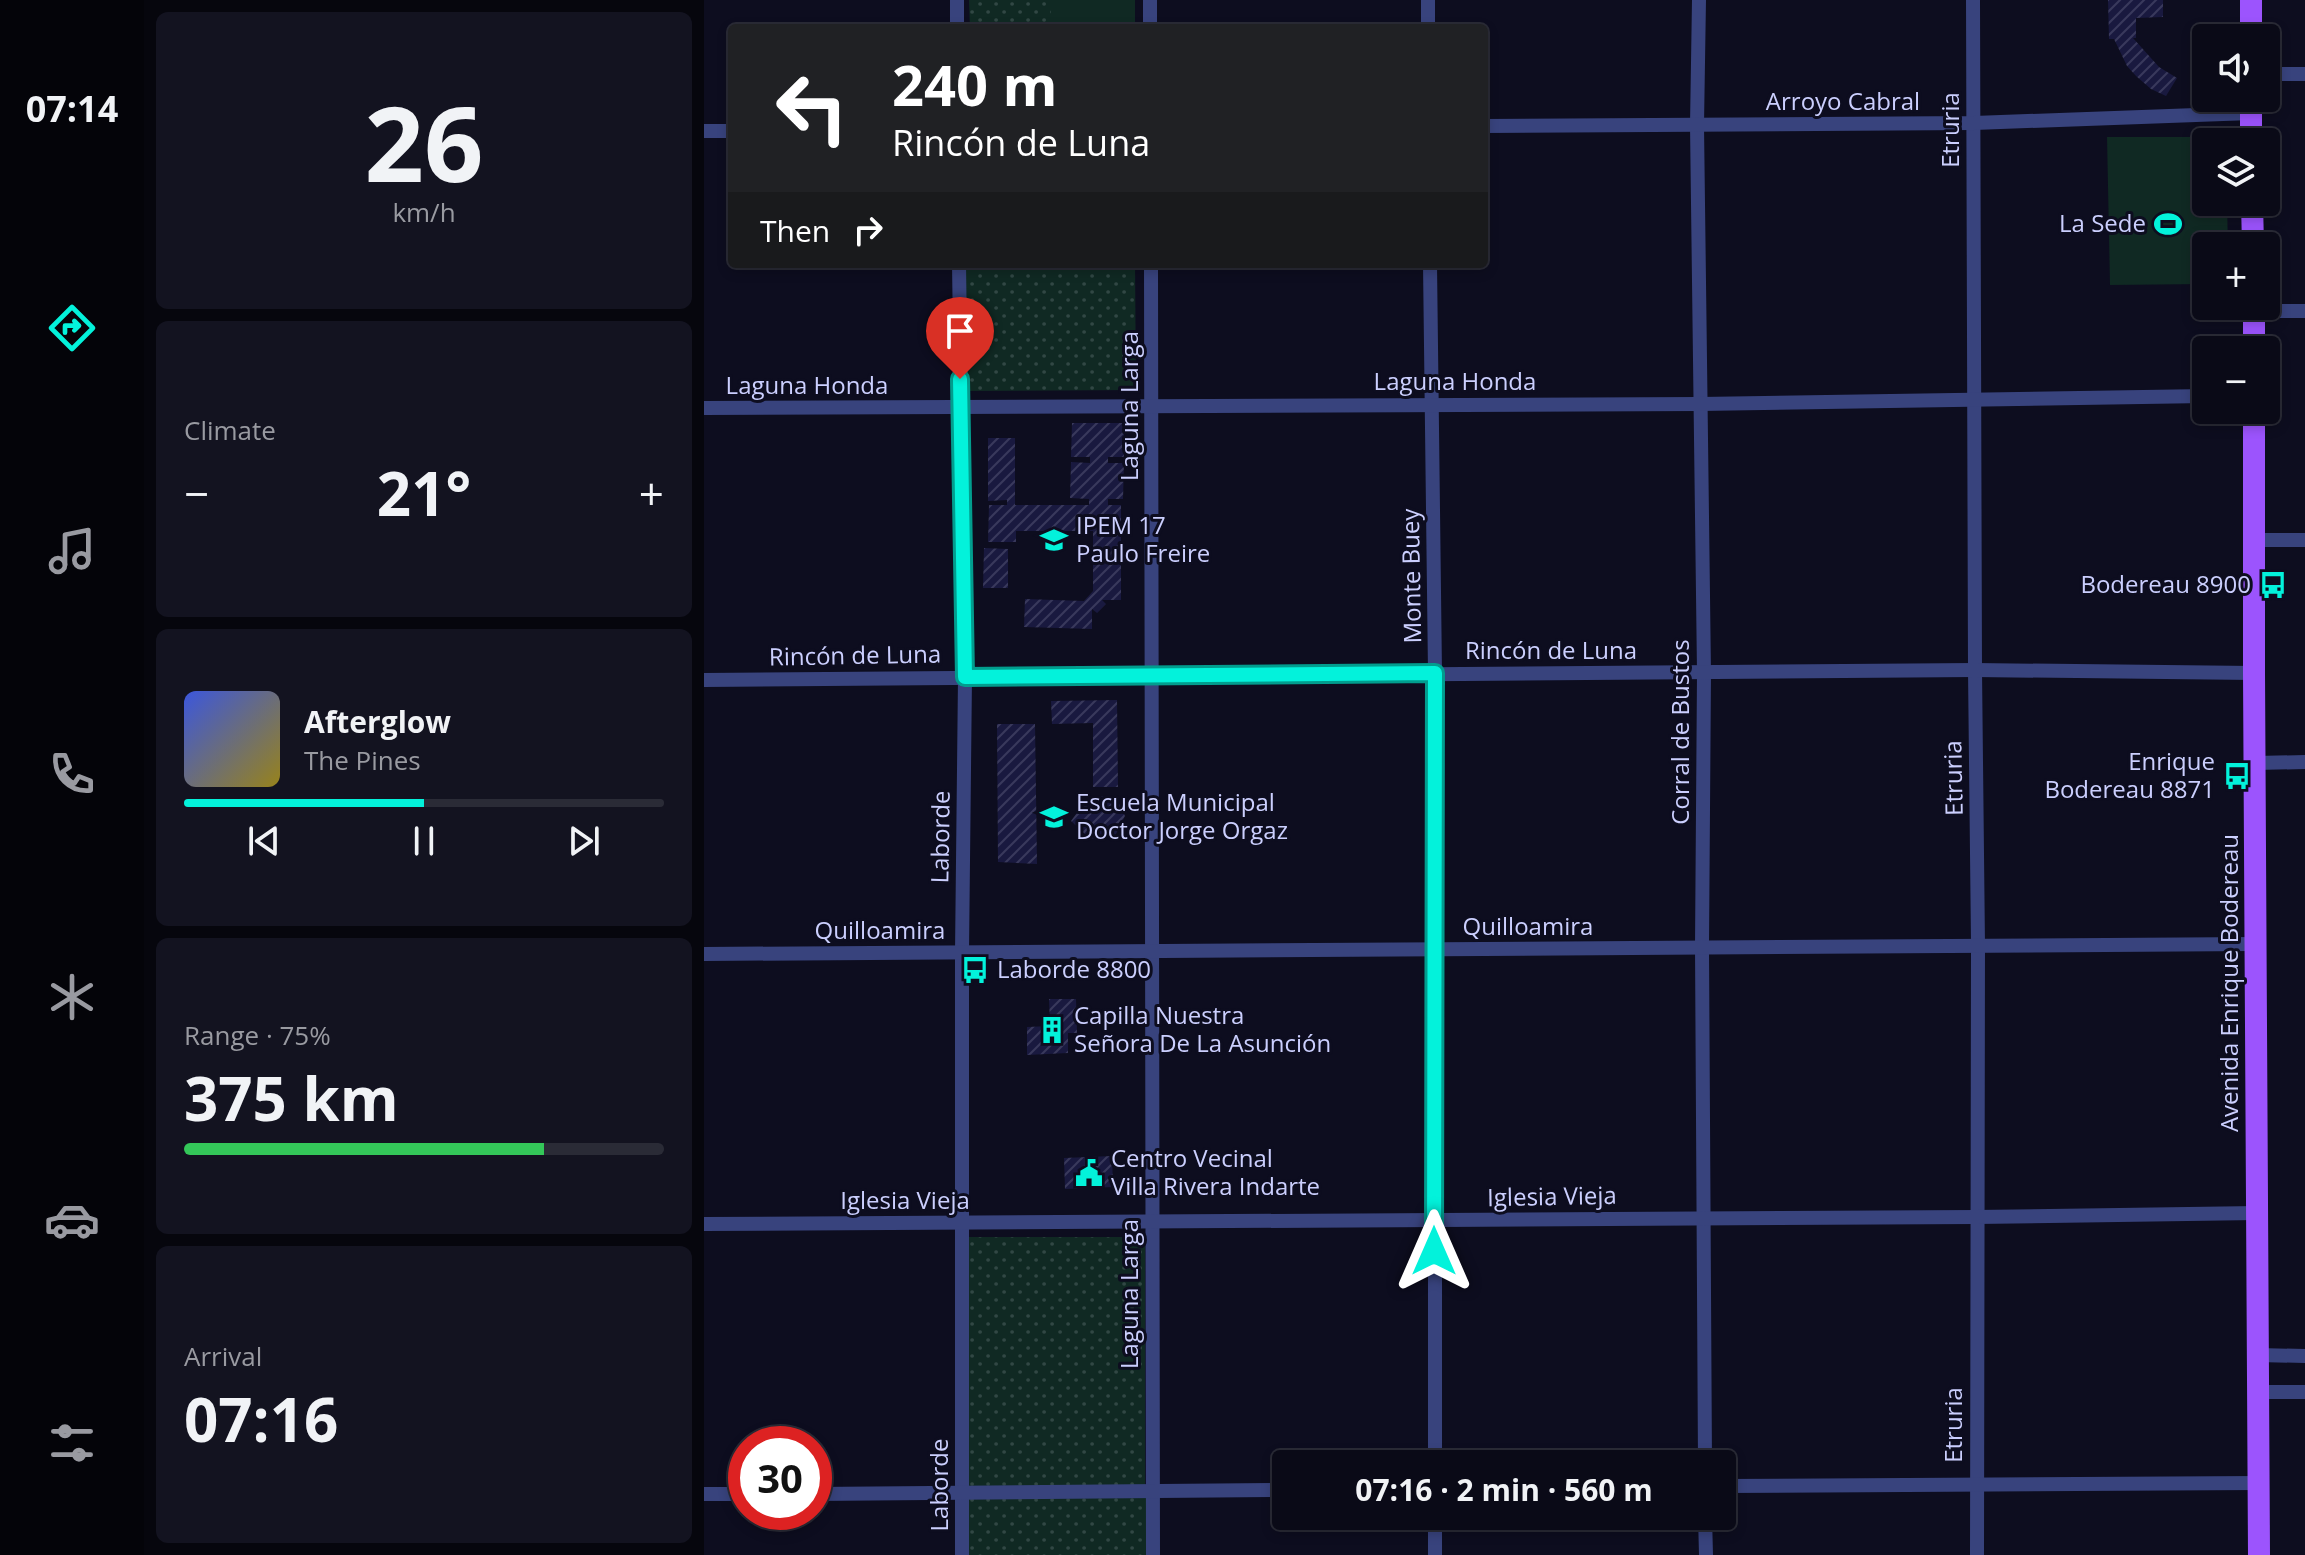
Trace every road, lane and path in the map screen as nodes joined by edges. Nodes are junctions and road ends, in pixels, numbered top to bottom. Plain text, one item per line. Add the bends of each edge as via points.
1 (957, 0) edge
2 (1150, 0) edge
3 (1428, 0) edge
4 (1699, 0) edge
5 (1973, 0) edge
6 (2251, 0) edge
7 (957, 24) edge
8 (1150, 24) edge
9 (1428, 24) edge
10 (2251, 24) edge
11 (2280, 74) edge
12 (2305, 74) edge
13 (2192, 110) edge
14 (1974, 123) junction
15 (1697, 125) junction
16 (1488, 126) edge
17 (704, 131) edge
18 (728, 131) edge
19 (959, 268) edge
20 (1151, 268) edge
21 (1430, 268) edge
22 (2280, 310) edge
23 (2305, 311) edge
24 (2192, 396) edge
25 (1973, 400) junction
26 (1431, 404) junction
27 (1700, 404) junction
28 (1151, 406) junction
29 (704, 408) edge
30 (960, 408) junction
31 (2254, 424) edge
32 (2254, 540) junction
33 (2305, 540) edge
34 (1975, 670) junction
35 (1435, 673) junction
36 (1704, 673) junction
37 (2254, 673) junction
38 (1153, 675) junction
39 (965, 677) junction
40 (704, 680) edge
41 (2305, 762) edge
42 (2256, 763) junction
43 (2255, 944) junction
44 (1978, 945) junction
45 (1702, 947) junction
46 (1434, 949) junction
47 (1151, 951) junction
48 (962, 953) junction
49 (704, 954) edge
50 (2257, 1213) junction
51 (1704, 1217) junction
52 (1976, 1217) junction
53 (1434, 1221) junction
54 (1151, 1222) junction
55 (962, 1223) junction
56 (704, 1224) edge
57 (2258, 1355) junction
58 (2305, 1356) edge
59 (2258, 1392) junction
60 (2305, 1392) edge
61 (1435, 1450) edge
62 (1705, 1450) edge
63 (2259, 1483) junction
64 (1976, 1485) junction
65 (1736, 1486) edge
66 (1152, 1490) junction
67 (1272, 1490) edge
68 (962, 1493) junction
69 (704, 1494) edge
70 (728, 1494) edge
71 (832, 1494) edge
72 (1435, 1530) edge
73 (1705, 1530) edge
74 (962, 1555) edge
75 (1153, 1555) edge
76 (1435, 1555) edge
77 (1706, 1555) edge
78 (1977, 1555) edge
79 (2259, 1555) edge

1 - 7 street
2 - 8 street
3 - 9 street
4 - 15 street, Corral de Bustos
5 - 14 street, Etruria
6 - 10 main road
11 - 12 street
13 - 14 street, Arroyo Cabral
14 - 15 street, Arroyo Cabral
14 - 25 street, Etruria
15 - 16 street, Arroyo Cabral
15 - 27 street, Corral de Bustos
17 - 18 street
19 - 30 street, Laborde
20 - 28 street, Laguna Larga
21 - 26 street, Monte Buey
22 - 23 street
24 - 25 street, Laguna Honda
25 - 27 street, Laguna Honda
25 - 34 street, Etruria
26 - 27 street, Laguna Honda
26 - 28 street, Laguna Honda
26 - 35 street, Monte Buey
27 - 36 street, Corral de Bustos
28 - 30 street, Laguna Honda
28 - 38 street, Laguna Larga
29 - 30 street, Laguna Honda
30 - 39 street, Laborde
31 - 32 main road, Avenida Enrique Bodereau
32 - 33 street
32 - 37 main road, Avenida Enrique Bodereau
34 - 36 street, Rincón de Luna
34 - 37 street, Rincón de Luna
34 - 44 street, Etruria
35 - 36 street, Rincón de Luna
35 - 38 street, Rincón de Luna
35 - 46 street, Monte Buey
36 - 45 street, Corral de Bustos
37 - 42 main road, Avenida Enrique Bodereau
38 - 39 street, Rincón de Luna
38 - 47 street, Laguna Larga
39 - 40 street, Rincón de Luna
39 - 48 street, Laborde
41 - 42 street
42 - 43 main road, Avenida Enrique Bodereau
43 - 44 street, Quilloamira
43 - 50 main road, Avenida Enrique Bodereau
44 - 45 street, Quilloamira
44 - 52 street, Etruria
45 - 46 street, Quilloamira
45 - 51 street, Corral de Bustos
46 - 47 street, Quilloamira
46 - 53 street, Monte Buey
47 - 48 street, Quilloamira
47 - 54 street, Laguna Larga
48 - 49 street, Quilloamira
48 - 55 street, Laborde
50 - 52 street, Iglesia Vieja
50 - 57 main road, Avenida Enrique Bodereau
51 - 52 street, Iglesia Vieja
51 - 53 street, Iglesia Vieja
51 - 62 street, Corral de Bustos
52 - 64 street, Etruria
53 - 54 street, Iglesia Vieja
53 - 61 street, Monte Buey
54 - 55 street, Iglesia Vieja
54 - 66 street, Laguna Larga
55 - 56 street, Iglesia Vieja
55 - 68 street, Laborde
57 - 58 street
57 - 59 main road, Avenida Enrique Bodereau
59 - 60 street
59 - 63 main road, Avenida Enrique Bodereau
63 - 64 street
63 - 79 main road, Avenida Enrique Bodereau
64 - 65 street
64 - 78 street, Etruria
66 - 67 street
66 - 68 street
66 - 75 street, Laguna Larga
68 - 71 street
68 - 74 street, Laborde
69 - 70 street
72 - 76 street
73 - 77 street

